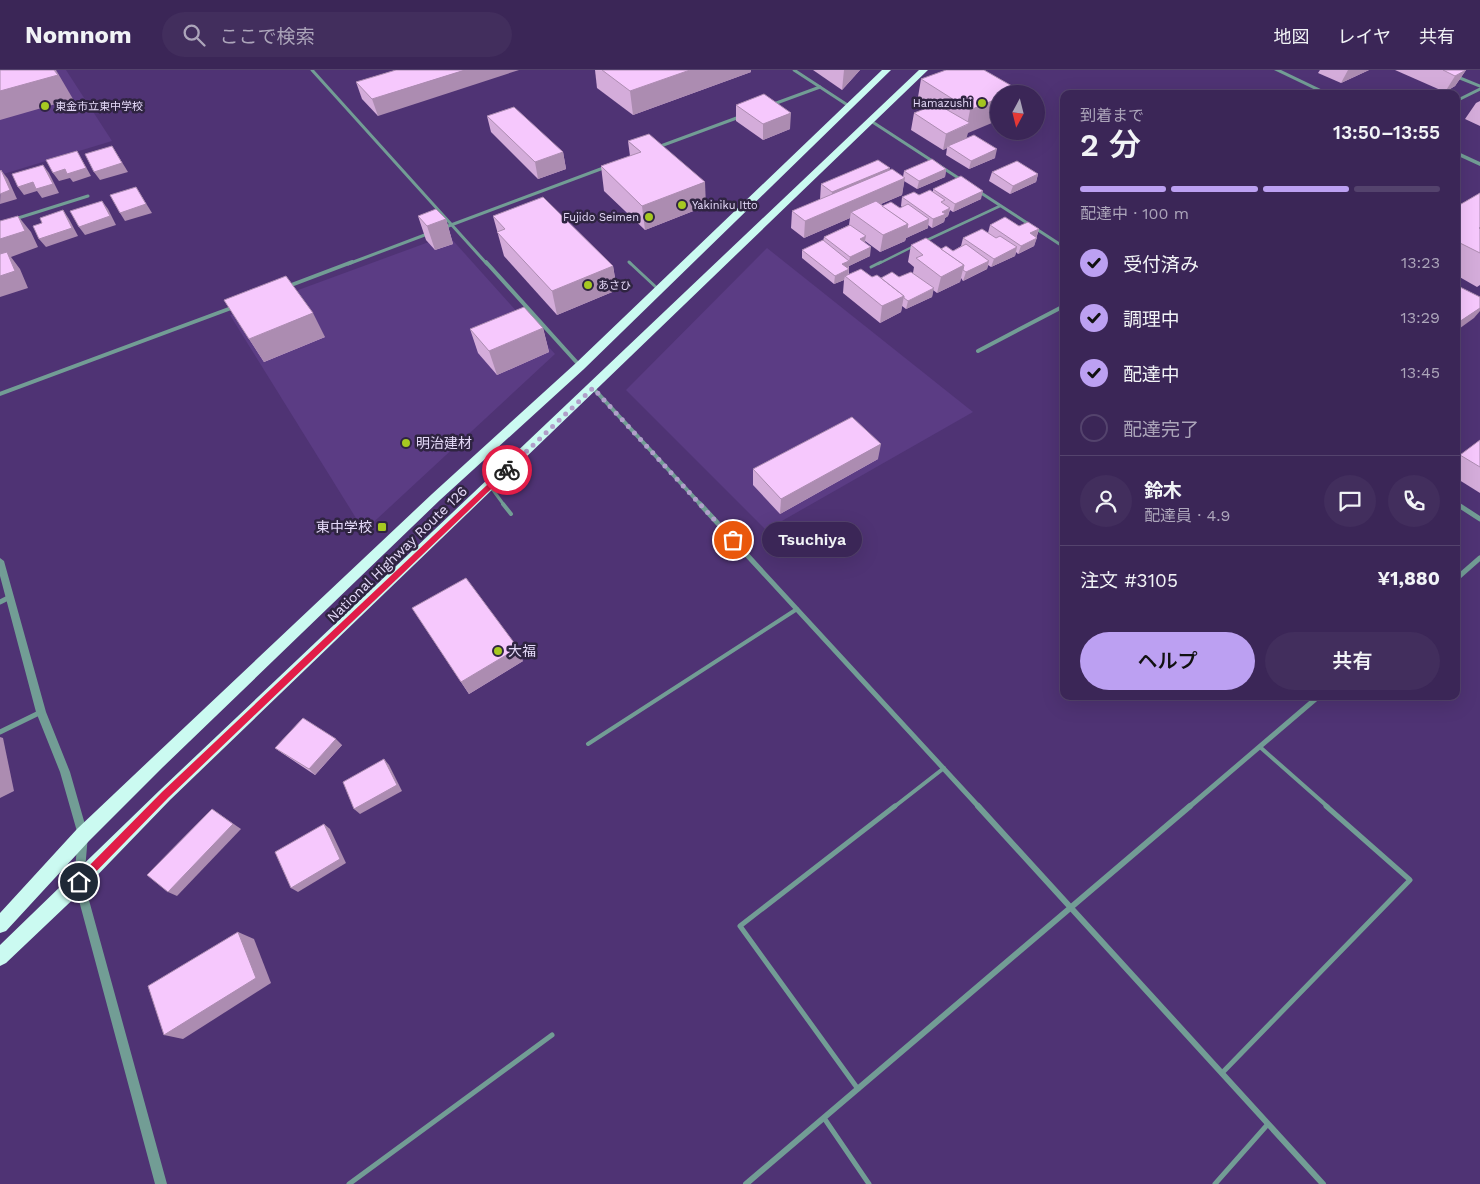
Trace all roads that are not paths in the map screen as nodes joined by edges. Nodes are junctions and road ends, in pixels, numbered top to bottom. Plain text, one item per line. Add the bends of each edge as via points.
1 (312, 70) edge
2 (794, 70) edge
3 (887, 70) edge
4 (924, 70) edge
5 (1277, 70) edge
6 (1450, 73) edge
7 (820, 87) junction
8 (1480, 88) edge
9 (1320, 90) edge
10 (1460, 99) edge
11 (849, 106) junction
12 (765, 107) edge
13 (747, 114) edge
14 (871, 121) junction
15 (655, 149) edge
16 (1460, 155) edge
17 (1480, 164) edge
18 (612, 165) edge
19 (968, 184) edge
20 (976, 190) edge
21 (88, 196) dead end
22 (1000, 206) junction
23 (9, 221) edge
24 (452, 225) junction
25 (1060, 244) edge
26 (629, 262) dead end
27 (871, 266) dead end
28 (659, 290) junction
29 (277, 291) edge
30 (240, 304) edge
31 (1060, 308) edge
32 (978, 351) dead end
33 (580, 366) junction
34 (593, 388) junction
35 (0, 394) edge
36 (490, 486) junction
37 (1460, 506) edge
38 (511, 514) dead end
39 (1480, 519) edge
40 (1480, 558) edge
41 (0, 561) edge
42 (1460, 575) edge
43 (5, 600) edge
44 (797, 609) junction
45 (1314, 700) edge
46 (41, 712) junction
47 (0, 732) edge
48 (588, 744) dead end
49 (1260, 747) junction
50 (944, 768) junction
51 (83, 835) junction
52 (79, 882) junction
53 (1071, 907) junction
54 (0, 925) edge
55 (0, 957) edge
56 (552, 1035) dead end
57 (1222, 1073) junction
58 (858, 1089) junction
59 (824, 1118) junction
60 (1268, 1124) junction
61 (161, 1184) edge
62 (350, 1184) edge
63 (746, 1184) edge
64 (869, 1184) edge
65 (1216, 1184) edge
66 (1323, 1184) edge

1 - 24 street
2 - 7 street
3 - 11 highway, National Highway Route 126
4 - 14 highway, National Highway Route 126
5 - 9 street
6 - 8 street
7 - 11 street
7 - 12 street
8 - 10 street
11 - 28 highway, National Highway Route 126
13 - 15 street
14 - 19 street
14 - 34 highway, National Highway Route 126 via 786,199
16 - 17 street
18 - 24 street
20 - 22 street
21 - 23 street
22 - 25 street
22 - 27 lane
24 - 29 street
24 - 33 street
26 - 28 lane
28 - 33 highway, National Highway Route 126
30 - 35 street
31 - 32 street
33 - 51 highway, National Highway Route 126 via 436,497
34 - 36 highway, National Highway Route 126
34 - 44 street
36 - 38 lane
36 - 52 highway, National Highway Route 126 via 165,795
37 - 39 street
40 - 42 street
41 - 43 street
43 - 46 street
44 - 48 lane
44 - 50 street
45 - 49 street
46 - 47 street
46 - 51 street via 66,772
49 - 53 street
49 - 57 lane via 1410,880
50 - 53 street
50 - 58 lane via 740,926
51 - 52 street
51 - 54 highway, National Highway Route 126
52 - 55 highway, National Highway Route 126
52 - 61 street
53 - 57 street
53 - 58 street
56 - 62 lane
57 - 60 street
58 - 59 street
59 - 63 street
59 - 64 lane
60 - 65 lane
60 - 66 street

